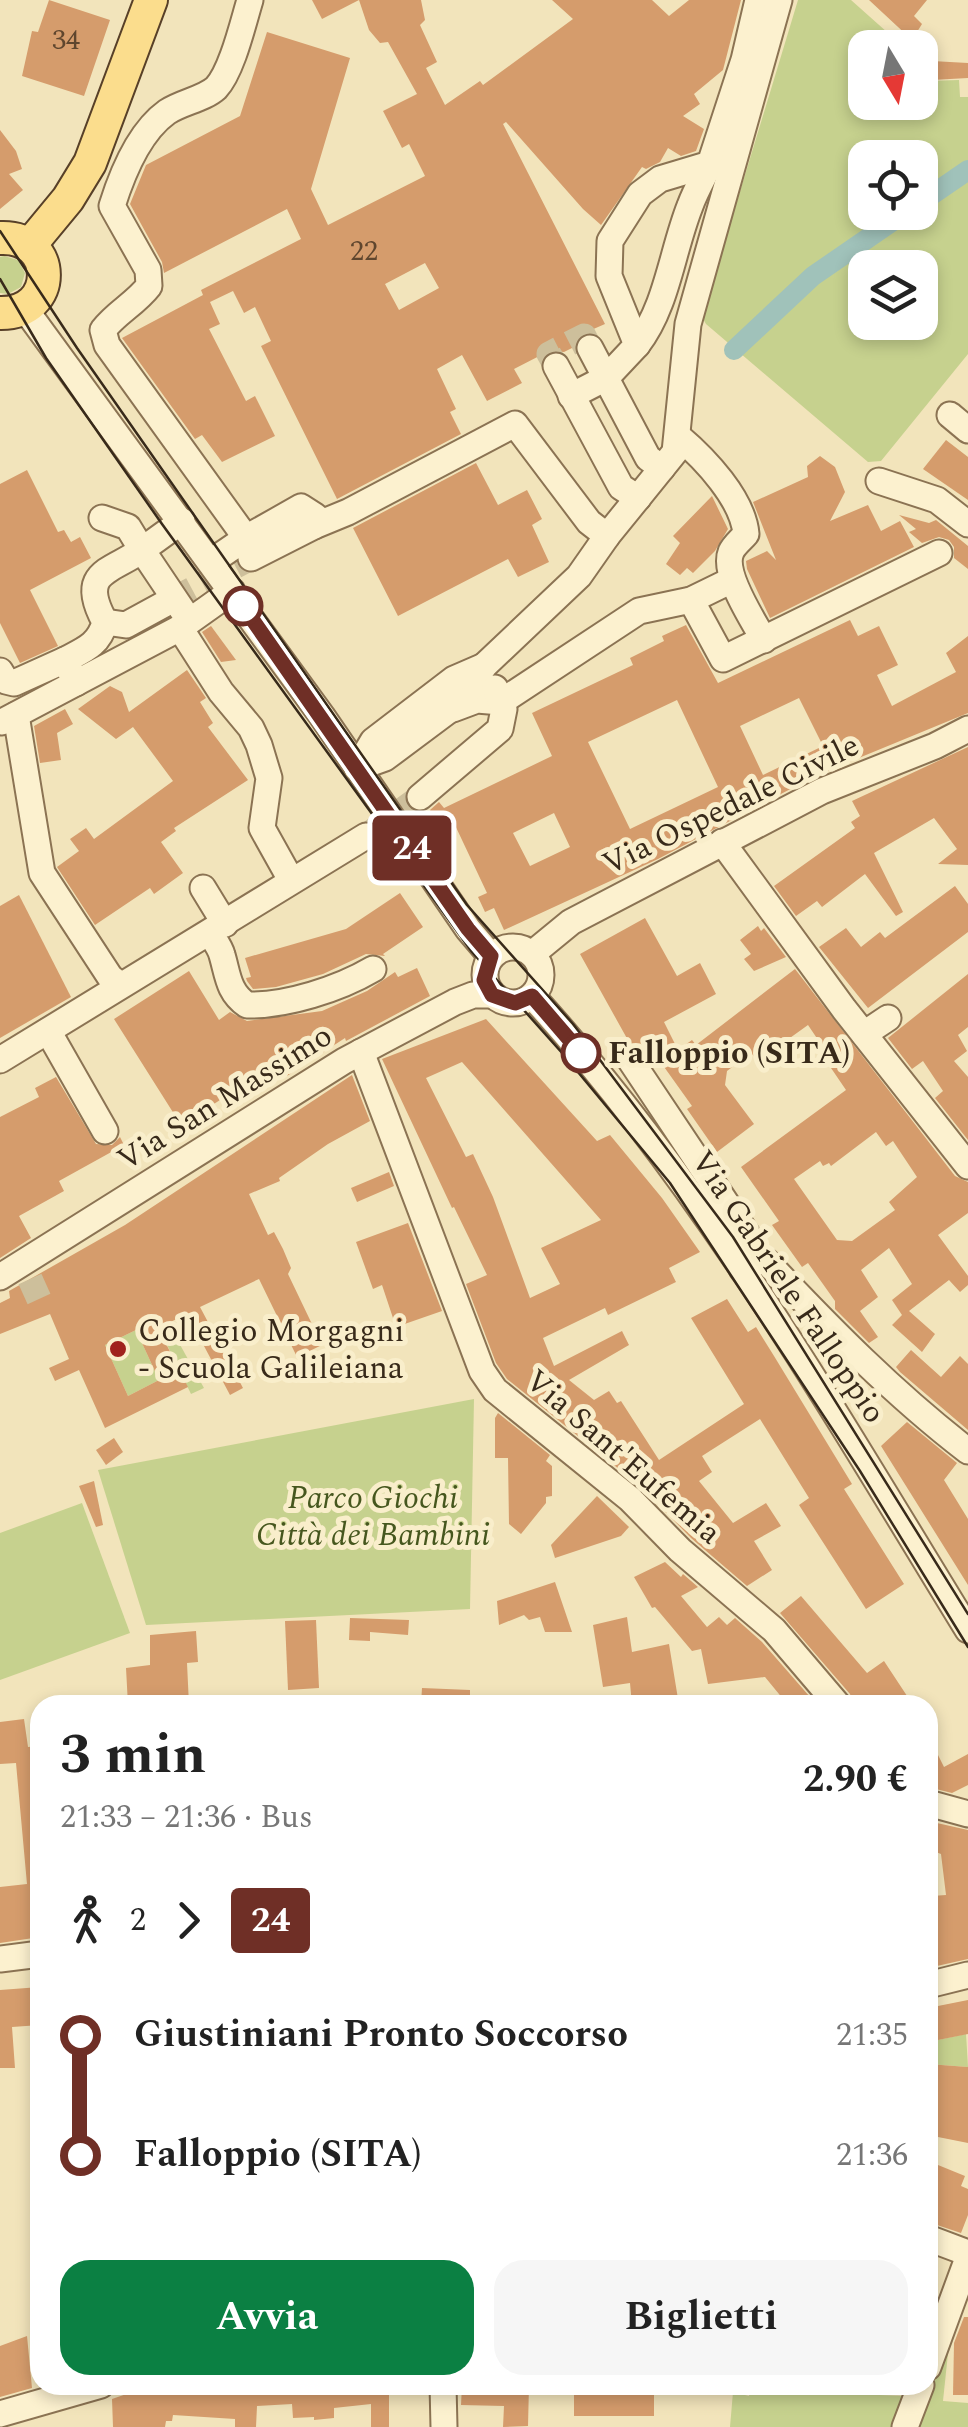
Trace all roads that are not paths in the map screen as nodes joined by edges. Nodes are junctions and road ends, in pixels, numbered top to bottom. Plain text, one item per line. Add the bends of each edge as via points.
1 (250, 0) edge
2 (758, 0) edge
3 (779, 0) edge
4 (147, 1) edge
5 (710, 164) junction
6 (15, 242) edge
7 (12, 311) edge
8 (637, 344) junction
9 (590, 348) dead end
10 (556, 366) dead end
11 (606, 378) junction
12 (571, 396) junction
13 (679, 437) junction
14 (725, 479) junction
15 (879, 481) dead end
16 (651, 482) junction
17 (102, 518) dead end
18 (182, 520) junction
19 (968, 524) edge
20 (607, 536) junction
21 (248, 548) junction
22 (142, 550) junction
23 (939, 553) dead end
24 (212, 562) junction
25 (732, 580) junction
26 (232, 591) junction
27 (691, 600) junction
28 (170, 601) tunnel mouth
29 (105, 622) junction
30 (184, 624) junction
31 (764, 640) junction
32 (484, 666) junction
33 (0, 672) edge
34 (70, 672) junction
35 (501, 702) junction
36 (448, 711) junction
37 (8, 719) edge
38 (968, 729) edge
39 (357, 768) junction
40 (420, 797) tunnel mouth
41 (366, 836) tunnel mouth
42 (722, 842) junction
43 (292, 880) junction
44 (203, 888) dead end
45 (218, 928) junction
46 (532, 954) junction
47 (491, 956) junction
48 (373, 969) dead end
49 (120, 985) junction
50 (492, 995) junction
51 (532, 996) junction
52 (888, 1018) dead end
53 (48, 1031) junction
54 (864, 1034) junction
55 (361, 1052) junction
56 (629, 1058) dead end
57 (0, 1060) edge
58 (105, 1131) dead end
59 (968, 1166) edge
60 (701, 1191) junction
61 (754, 1246) dead end
62 (742, 1270) junction
63 (0, 1276) edge
64 (968, 1451) edge
65 (968, 1630) edge
66 (830, 1695) edge
67 (938, 1806) edge
68 (968, 1814) edge
69 (30, 1955) edge
70 (0, 1959) edge
71 (968, 1976) edge
72 (938, 1983) edge
73 (938, 2243) edge
74 (968, 2257) edge
75 (938, 2296) edge
76 (955, 2296) junction
77 (938, 2341) edge
78 (66, 2395) edge
79 (444, 2395) edge
80 (917, 2395) edge
81 (0, 2414) edge
82 (444, 2427) edge
83 (905, 2427) edge

1 - 21 street via 224,77 214,90 164,114 121,179 112,206 148,270 148,286 103,330
2 - 5 street
3 - 13 street via 688,324
4 - 6 main road via 90,163 68,199
5 - 8 street
5 - 8 street via 660,178 640,194 610,240 609,276
6 - 7 main road via 37,253 44,273 40,292
7 - 18 street
8 - 11 street
9 - 11 street
10 - 12 street
11 - 12 street
11 - 16 street via 648,458
12 - 16 street via 620,487
13 - 14 street
13 - 16 street
14 - 16 street via 688,472
14 - 25 street via 745,518 746,534 729,561
15 - 19 street via 937,500
16 - 20 street
17 - 22 street via 128,527
18 - 22 street
18 - 24 street
20 - 21 street via 515,424 314,526 315,516 301,508
20 - 32 street via 579,576
21 - 24 street
22 - 29 street via 100,574 96,599
22 - 30 street
23 - 31 street
24 - 26 street
25 - 27 street
25 - 31 street
26 - 30 street
26 - 39 street
27 - 31 street via 724,659
27 - 35 street via 639,612
28 - 29 street via 126,625
29 - 34 street
30 - 34 street
30 - 43 street via 259,745 269,778 262,828
32 - 35 street
32 - 36 street
32 - 39 street via 454,678 374,741
33 - 34 street via 14,682
34 - 37 street
35 - 36 street via 476,700
35 - 40 street via 500,729
36 - 39 street via 385,758
37 - 49 street via 42,873
38 - 42 street, Via Ospedale Civile via 838,783
39 - 47 street
41 - 43 street
42 - 46 street, Via Ospedale Civile via 571,922
42 - 54 street
43 - 45 street
44 - 45 street
45 - 48 street via 226,979 247,1005 311,993
45 - 49 street
46 - 47 street via 513,946
46 - 51 street via 541,976
47 - 50 street via 484,980
49 - 53 street
50 - 51 street via 515,1003
50 - 55 street, Via San Massimo via 456,1002
51 - 60 street, Via Gabriele Falloppio
52 - 54 street
53 - 57 street
53 - 58 street
54 - 59 street
55 - 63 street, Via San Massimo via 220,1136 27,1271
55 - 66 street, Via Sant'Eufemia via 482,1371 495,1390 630,1499 760,1618
56 - 60 street
60 - 61 street
60 - 62 street, Via Gabriele Falloppio
62 - 64 street via 766,1261
62 - 65 street, Via Gabriele Falloppio
67 - 68 street
69 - 70 street
71 - 72 street
73 - 74 street
74 - 76 street
75 - 76 street
76 - 77 street
78 - 81 street
79 - 82 street
80 - 83 street

